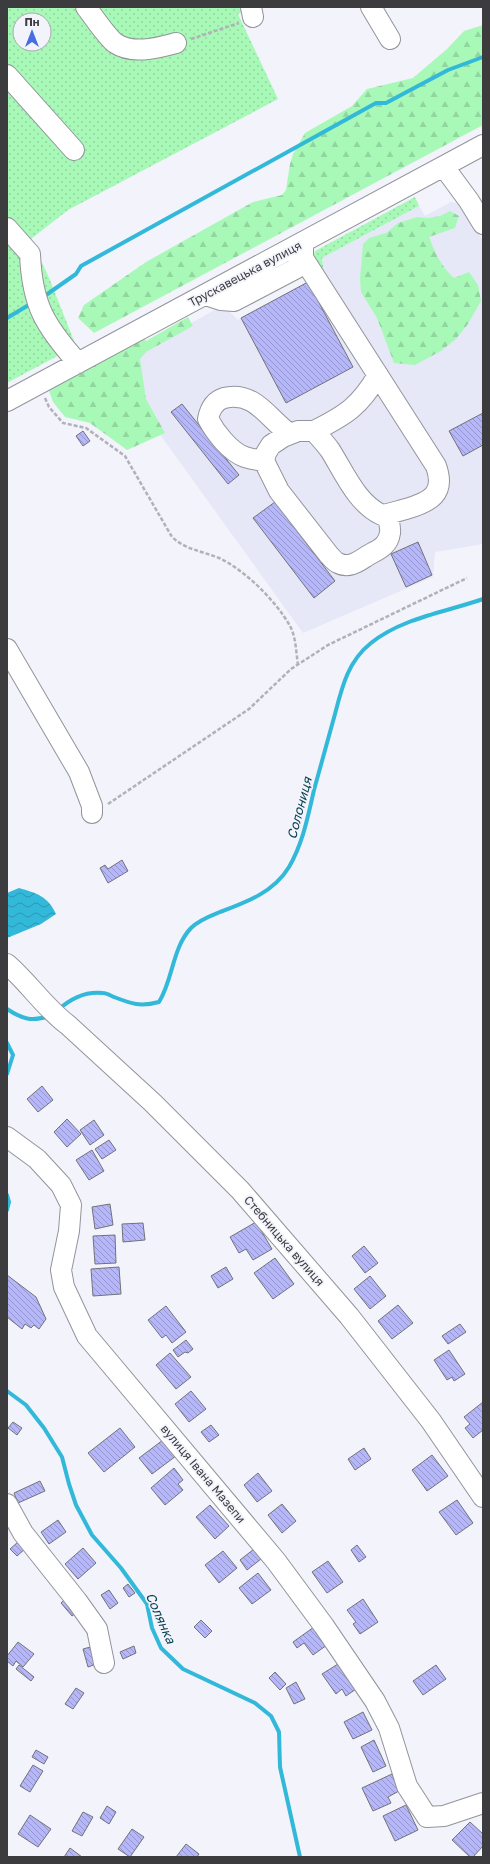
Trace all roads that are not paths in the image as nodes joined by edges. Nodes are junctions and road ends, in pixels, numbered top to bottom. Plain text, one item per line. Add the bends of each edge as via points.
1 (86, 7) edge
2 (371, 7) edge
3 (390, 39) dead end
4 (176, 43) road end
5 (7, 75) edge
6 (483, 145) edge
7 (74, 150) dead end
8 (444, 167) junction
9 (476, 199) edge
10 (483, 224) edge
11 (7, 228) edge
12 (303, 250) junction
13 (78, 363) junction
14 (378, 376) junction
15 (7, 401) edge
16 (314, 431) junction
17 (290, 434) junction
18 (264, 461) junction
19 (388, 515) junction
20 (7, 649) edge
21 (92, 810) road end
22 (7, 964) edge
23 (7, 1137) edge
24 (483, 1496) edge
25 (7, 1504) edge
26 (104, 1663) dead end
27 (479, 1809) edge

1 - 4 street via 114,43 145,50
2 - 3 street
5 - 7 street
6 - 8 street, Трускавецька вулиця
8 - 9 street
8 - 12 street, Трускавецька вулиця
9 - 10 street
11 - 13 street via 30,254 35,297 55,337
12 - 13 street, Трускавецька вулиця via 206,295
12 - 14 street
13 - 15 street, Трускавецька вулиця
14 - 16 street via 356,406
14 - 19 street via 439,474 439,484 429,501
16 - 17 street
16 - 19 street via 364,503 373,512 382,516
17 - 18 street via 271,445
17 - 18 street via 254,402 240,397 219,400 209,410 208,419 214,430 232,448 244,457
18 - 19 street via 280,491 329,556 339,564 350,565 359,562 380,550 390,532
20 - 21 street via 79,772
22 - 24 street, Стебницька вулиця via 53,1014 153,1103 240,1190 349,1316 430,1421
23 - 27 street, вулиця Івана Мазепи via 37,1159 61,1185 71,1205 61,1270 64,1287 87,1336 276,1561 324,1626 375,1700 390,1728 407,1786 427,1817
25 - 26 street via 24,1533 93,1624 101,1642

